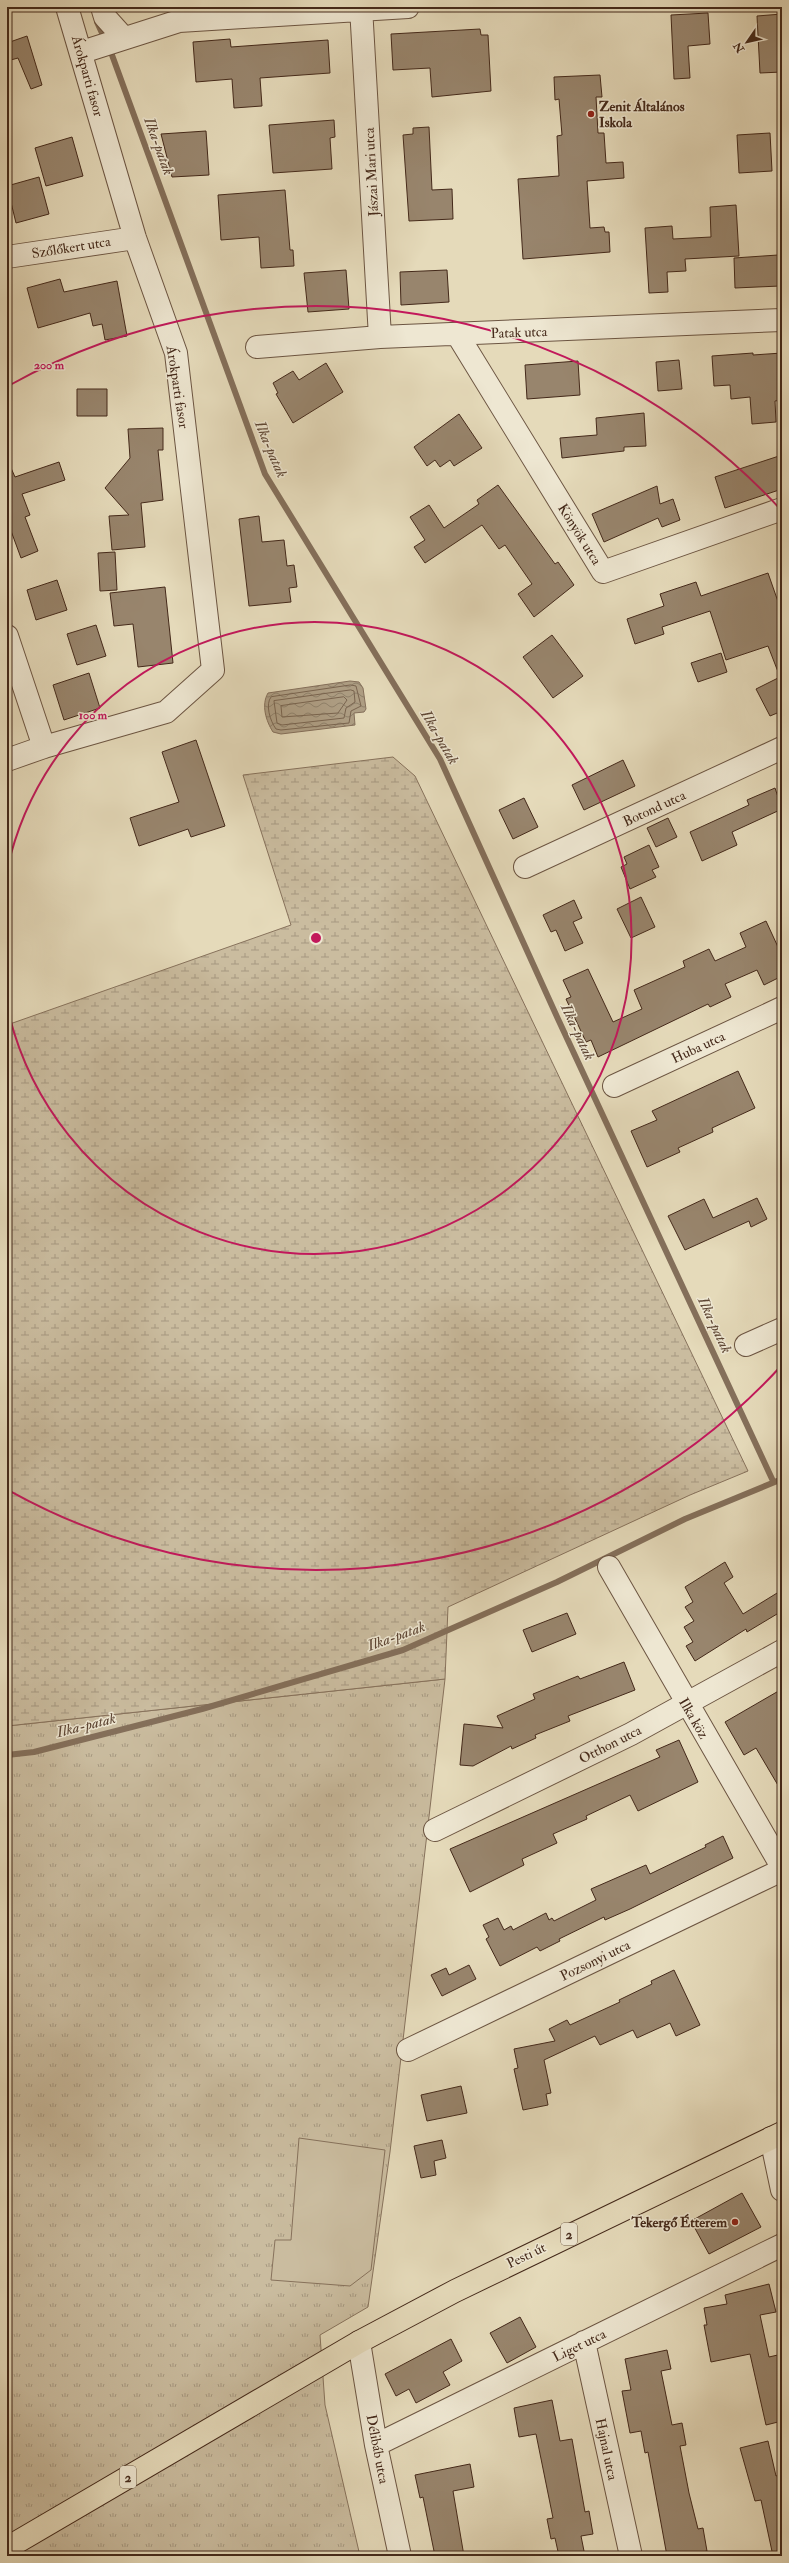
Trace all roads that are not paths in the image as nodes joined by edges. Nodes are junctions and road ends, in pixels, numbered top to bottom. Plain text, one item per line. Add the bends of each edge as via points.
1 (67, 7) edge
2 (102, 7) edge
3 (408, 7) edge
4 (361, 8) edge
5 (120, 38) junction
6 (87, 49) junction
7 (135, 238) junction
8 (7, 257) edge
9 (782, 320) edge
10 (457, 334) junction
11 (380, 337) junction
12 (257, 347) dead end
13 (782, 509) edge
14 (7, 636) edge
15 (44, 747) junction
16 (782, 748) edge
17 (7, 760) edge
18 (525, 867) dead end
19 (782, 1008) edge
20 (614, 1086) dead end
21 (782, 1329) edge
22 (746, 1345) dead end
23 (609, 1567) dead end
24 (782, 1651) edge
25 (686, 1704) junction
26 (435, 1830) dead end
27 (782, 1869) edge
28 (408, 2050) dead end
29 (776, 2136) edge
30 (782, 2190) edge
31 (782, 2246) edge
32 (359, 2342) junction
33 (584, 2342) junction
34 (376, 2446) junction
35 (7, 2548) edge
36 (400, 2556) edge
37 (631, 2556) edge

1 - 6 street, Árokparti fasor
2 - 5 street via 105,17
3 - 4 street
4 - 5 street via 179,21
4 - 11 street, Jászai Mari utca
5 - 6 street
6 - 7 street, Árokparti fasor
7 - 8 street, Szőlőkert utca
7 - 15 street, Árokparti fasor via 176,353 213,670 166,712
9 - 10 street, Patak utca
10 - 11 street, Patak utca
10 - 13 street, Könyök utca via 603,572
11 - 12 street, Patak utca
14 - 15 street
15 - 17 street
16 - 18 street, Botond utca
19 - 20 street, Huba utca
21 - 22 street
23 - 25 street, Ilka köz
24 - 25 street, Otthon utca
25 - 26 street, Otthon utca
25 - 27 street, Ilka köz
27 - 28 street, Pozsonyi utca
29 - 30 street
29 - 32 main road, Pesti út / 2 via 561,2238
31 - 33 street, Liget utca
32 - 34 street, Délibáb utca
32 - 35 main road, 2
33 - 34 street, Liget utca
33 - 37 street, Hajnal utca
34 - 36 street, Délibáb utca

